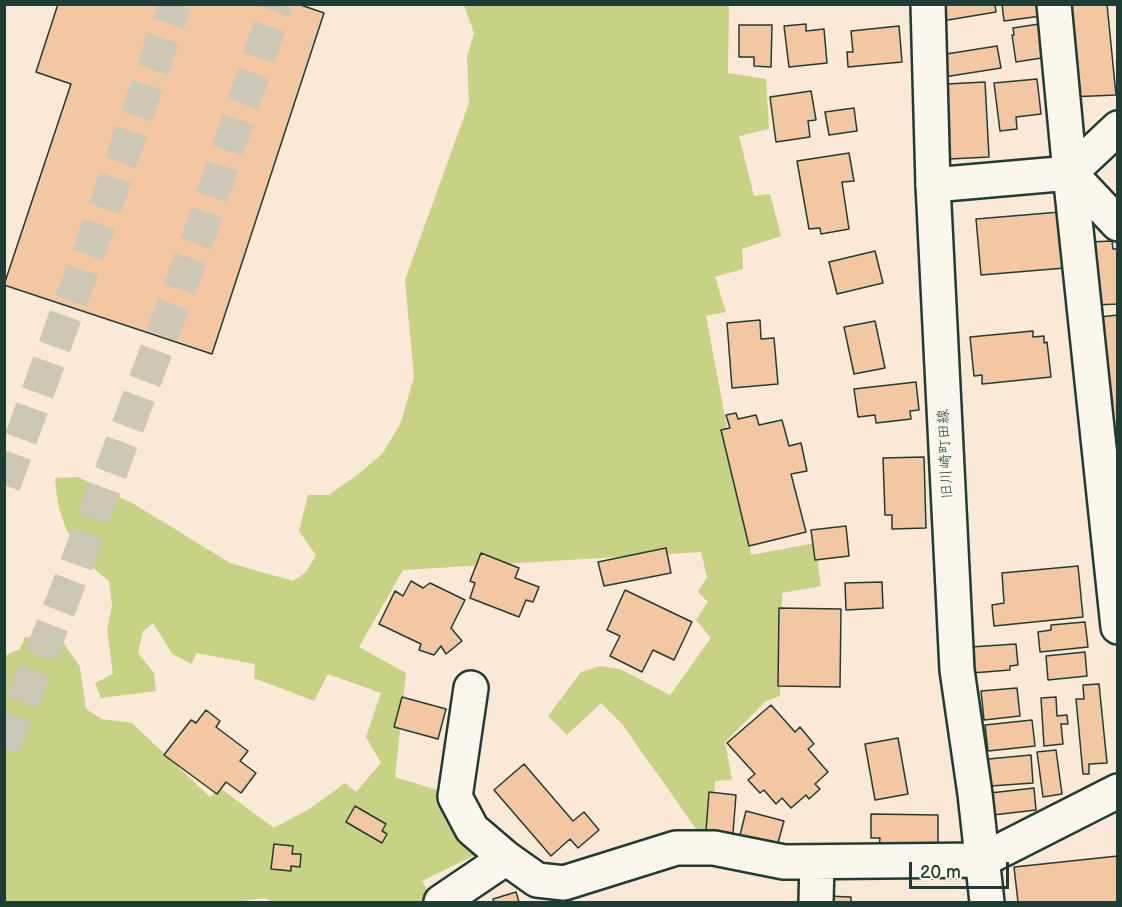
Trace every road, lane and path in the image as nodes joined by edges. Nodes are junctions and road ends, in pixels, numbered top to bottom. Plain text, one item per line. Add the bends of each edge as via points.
1 (928, 4) edge
2 (1054, 4) edge
3 (1118, 128) edge
4 (1070, 173) junction
5 (933, 185) junction
6 (1118, 224) edge
7 (1118, 627) edge
8 (471, 688) dead end
9 (1118, 791) edge
10 (506, 858) junction
11 (982, 860) junction
12 (817, 862) junction
13 (441, 903) edge
14 (816, 903) edge
15 (987, 903) edge

1 - 5 street, 旧川崎町田線
2 - 4 street
3 - 4 street
4 - 5 street
4 - 6 street
4 - 7 street
5 - 11 street, 旧川崎町田線 via 957,670
8 - 10 street via 455,797 472,830
9 - 11 street
10 - 12 street via 537,880 564,883 676,848 714,848 783,862
10 - 13 street
11 - 12 street
11 - 15 street, 旧川崎町田線
12 - 14 street

